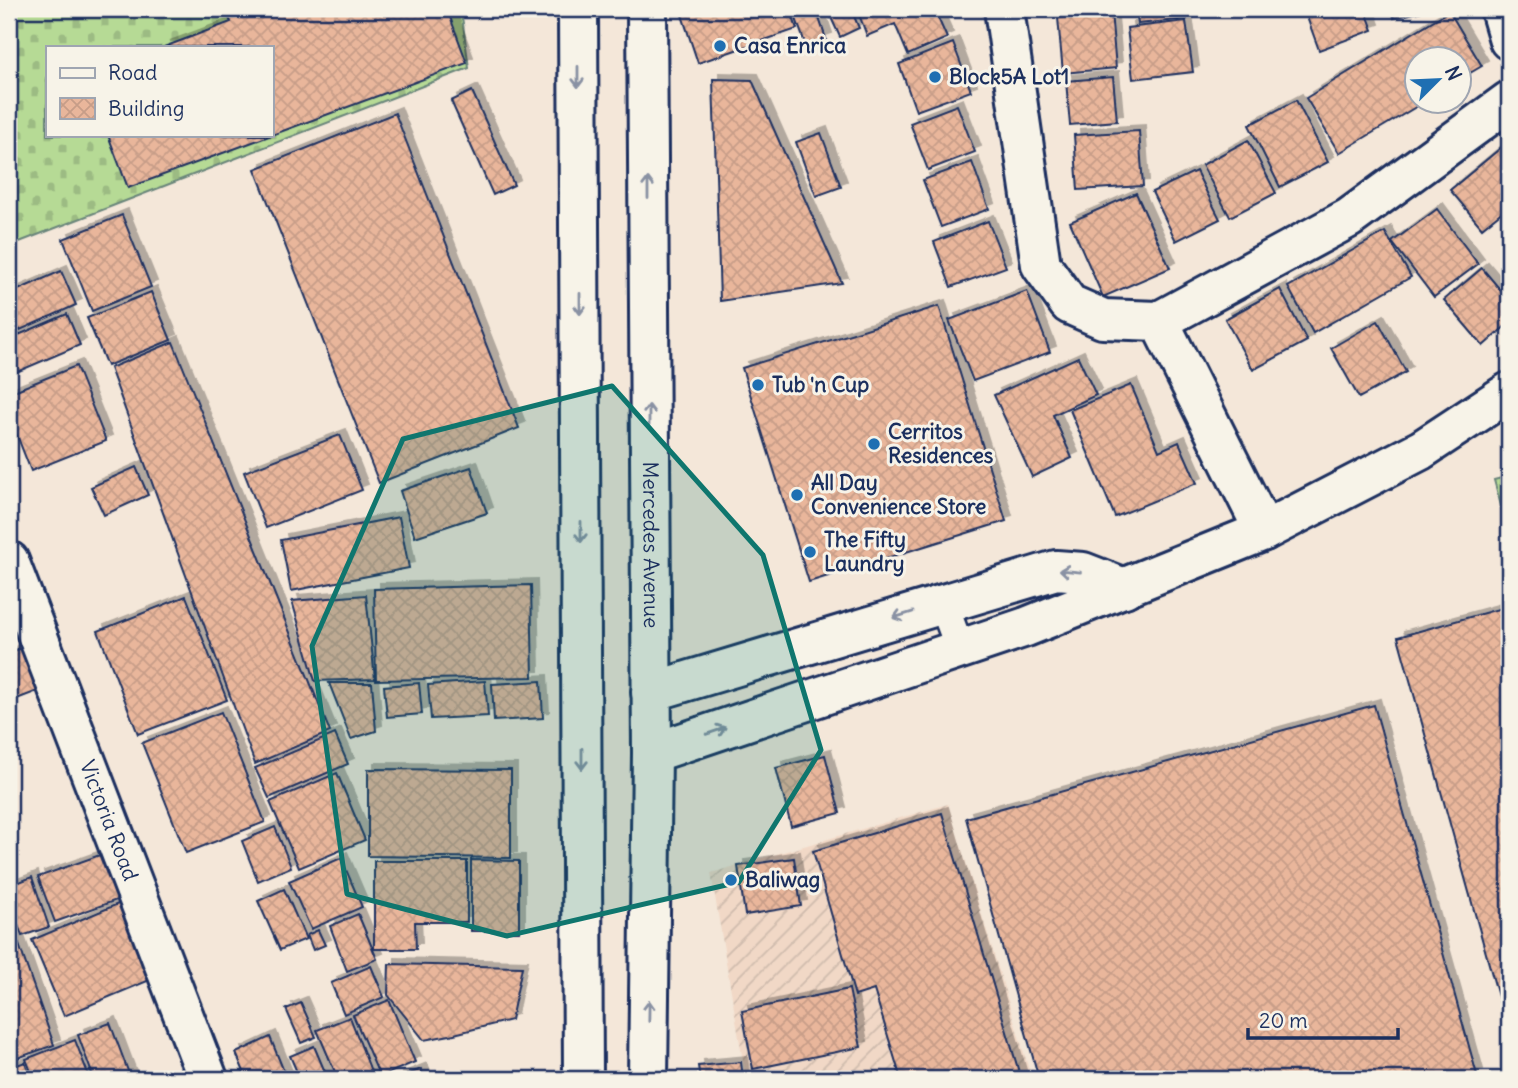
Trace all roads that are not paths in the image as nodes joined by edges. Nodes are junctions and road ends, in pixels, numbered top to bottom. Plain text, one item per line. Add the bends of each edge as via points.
1 (578, 9) edge
2 (647, 9) edge
3 (1004, 9) edge
4 (1500, 9) edge
5 (1509, 40) edge
6 (1509, 101) edge
7 (1159, 321) junction
8 (1509, 391) edge
9 (1264, 531) junction
10 (9, 561) edge
11 (1124, 588) junction
12 (943, 603) junction
13 (960, 649) junction
14 (651, 692) junction
15 (652, 753) junction
16 (208, 1079) edge
17 (583, 1079) edge
18 (648, 1079) edge

1 -> 17 street
14 -> 2 street, Mercedes Avenue
3 - 7 street via 1041,265 1069,304 1104,319
4 - 5 street
6 - 7 street via 1349,218
7 - 9 street
8 - 9 street via 1421,450
9 - 11 street
10 - 16 street, Victoria Road
11 -> 12 street via 1083,572 1056,570
11 - 13 street
12 - 13 lane
12 -> 14 street
15 -> 13 street
14 - 15 street, Mercedes Avenue
18 -> 15 street, Mercedes Avenue

